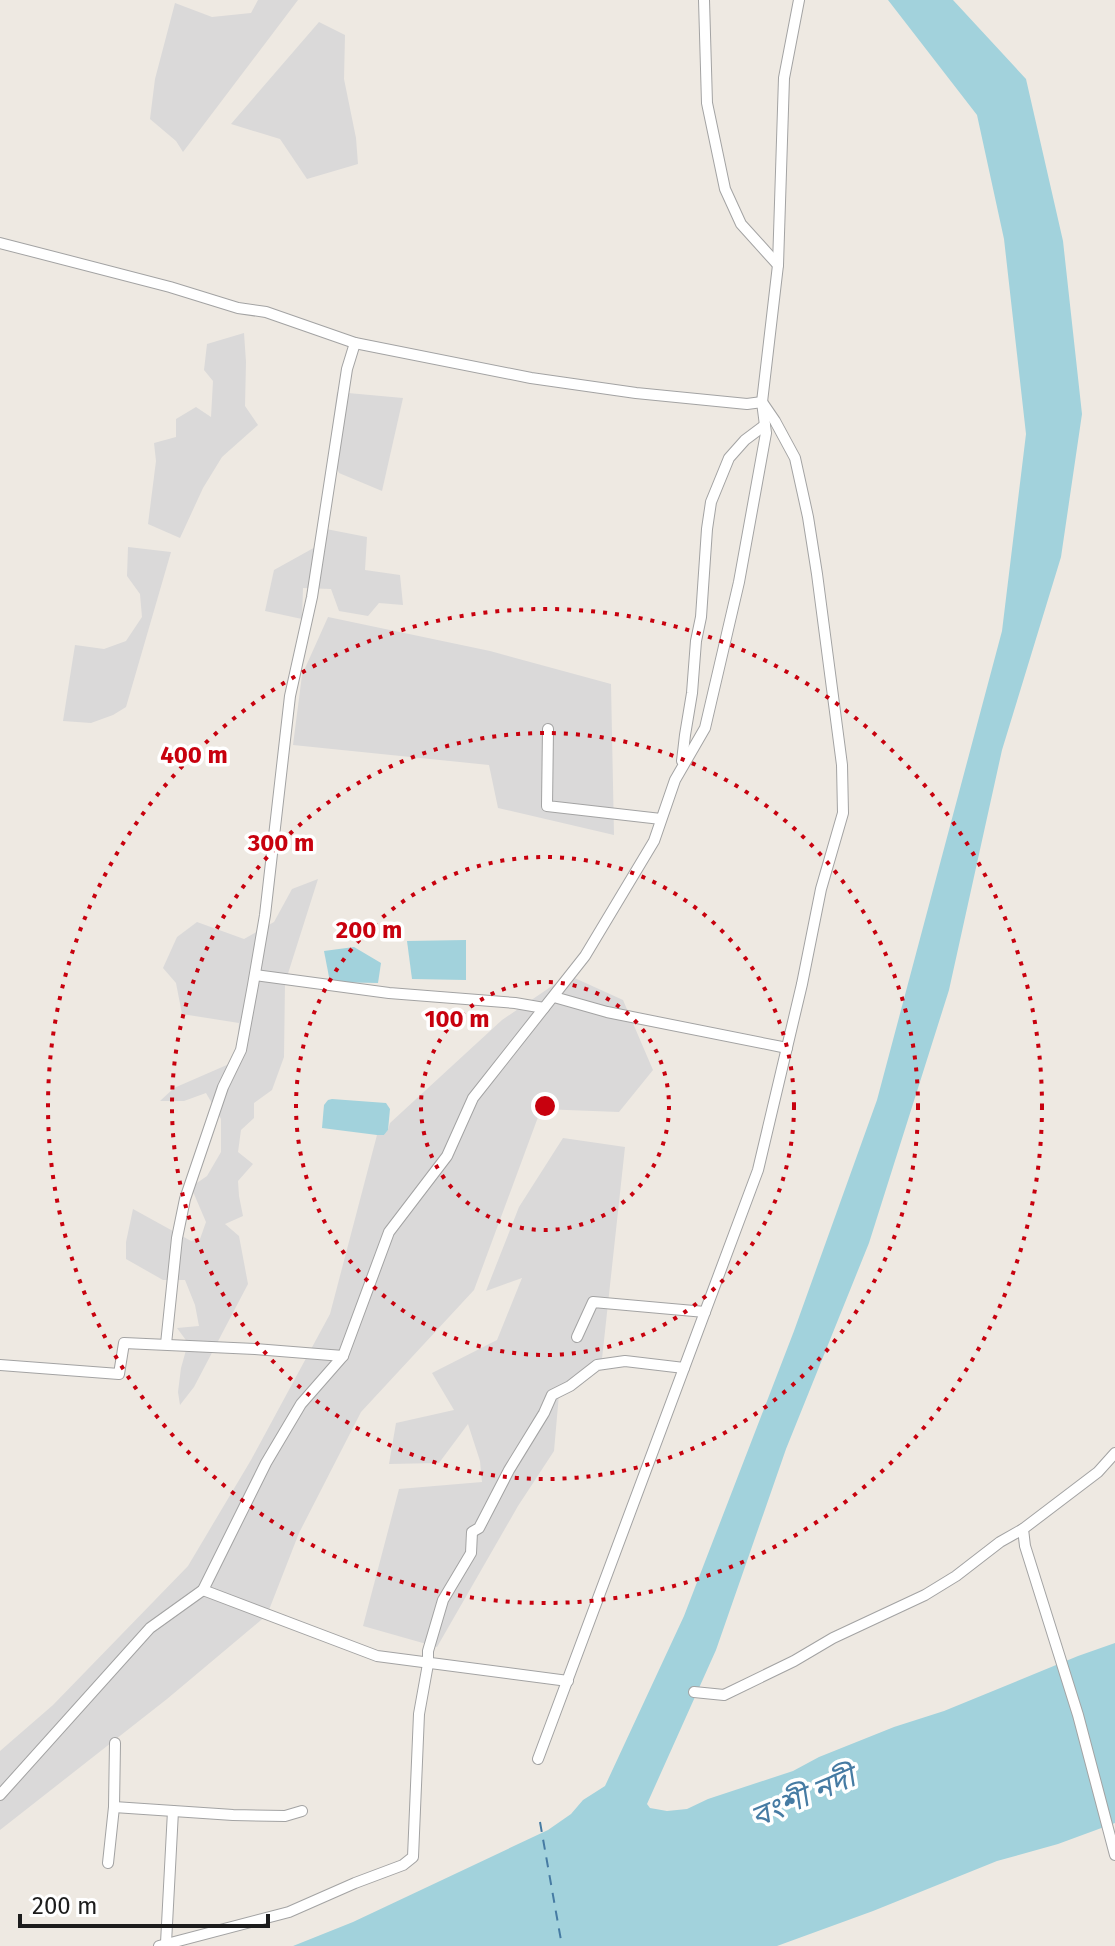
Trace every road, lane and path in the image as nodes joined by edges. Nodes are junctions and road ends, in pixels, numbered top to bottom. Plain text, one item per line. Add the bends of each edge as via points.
1 (704, 0) edge
2 (799, 0) edge
3 (0, 243) edge
4 (778, 265) junction
5 (355, 343) junction
6 (762, 402) junction
7 (765, 425) junction
8 (548, 729) dead end
9 (679, 773) junction
10 (661, 819) junction
11 (255, 975) junction
12 (554, 997) junction
13 (544, 1008) junction
14 (787, 1048) junction
15 (705, 1312) junction
16 (577, 1337) dead end
17 (166, 1344) junction
18 (343, 1356) junction
19 (0, 1365) edge
20 (684, 1368) junction
21 (1115, 1453) edge
22 (1023, 1529) junction
23 (203, 1590) junction
24 (428, 1664) junction
25 (568, 1681) junction
26 (694, 1692) dead end
27 (115, 1743) dead end
28 (538, 1759) dead end
29 (0, 1795) edge
30 (114, 1807) junction
31 (173, 1811) junction
32 (302, 1811) dead end
33 (1115, 1855) edge
34 (108, 1863) dead end
35 (163, 1944) edge

1 - 4 street via 707,103 725,189 741,224
2 - 4 street via 784,78
3 - 5 street via 266,312
4 - 6 street
5 - 6 street via 531,378 636,393
5 - 11 street via 290,696
6 - 7 street
6 - 14 street via 795,458 805,502 842,765 843,813
7 - 9 street via 739,582 705,728
7 - 9 street via 729,458 711,502
8 - 10 street via 547,806
9 - 10 street
10 - 12 street via 654,841 585,956
11 - 13 street
11 - 17 street via 241,1050 185,1199
12 - 13 street
12 - 14 street
13 - 18 street via 473,1098 447,1156 389,1232
14 - 15 street via 758,1170
15 - 16 street via 593,1302
15 - 20 street
17 - 18 street
17 - 19 street via 124,1343 119,1374
18 - 23 street via 301,1404 280,1439
20 - 24 street via 625,1361 597,1365 552,1395 479,1528 472,1532 471,1553 443,1600
20 - 25 street
21 - 22 street
22 - 26 street via 925,1595 794,1661 724,1695
22 - 33 street
23 - 24 street via 377,1656
23 - 29 street via 150,1628
24 - 25 street
24 - 35 street via 419,1714 413,1857 289,1912
25 - 28 street
27 - 30 street
30 - 31 street
30 - 34 street
31 - 32 street via 285,1816
31 - 35 street

